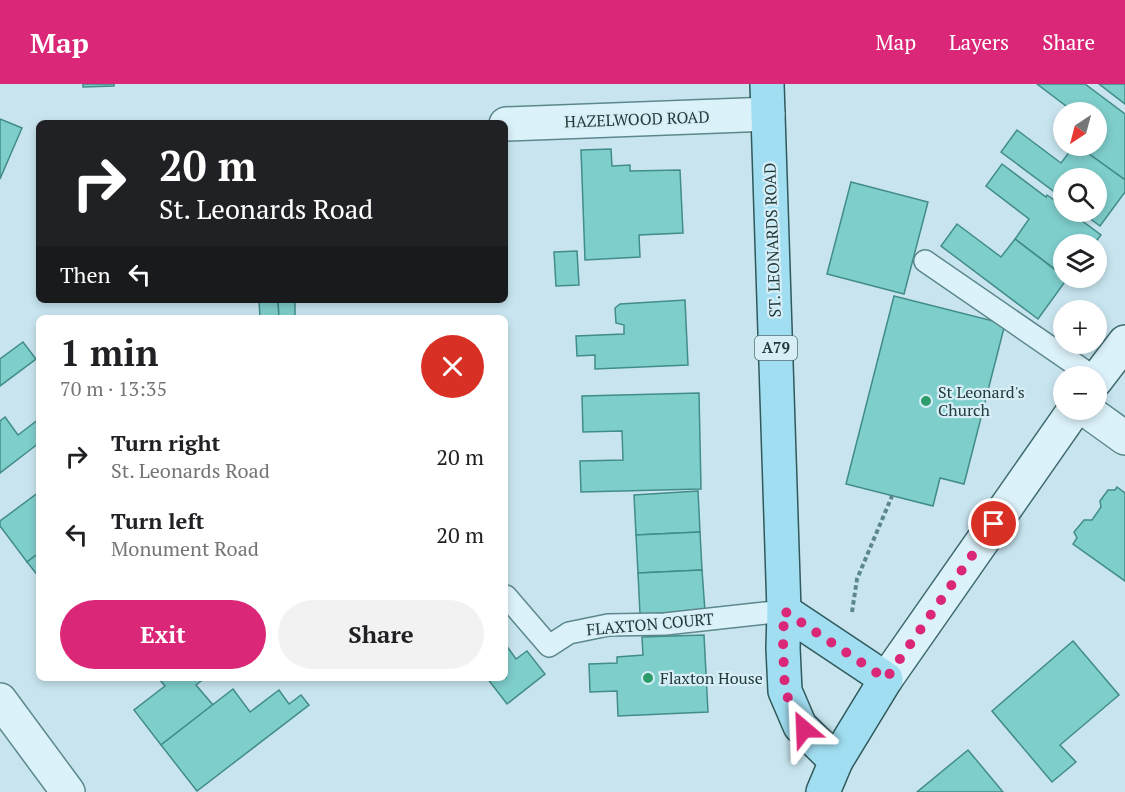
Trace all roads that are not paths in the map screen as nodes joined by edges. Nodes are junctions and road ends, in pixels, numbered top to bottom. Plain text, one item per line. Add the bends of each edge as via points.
1 (768, 99) edge
2 (508, 124) edge
3 (925, 261) dead end
4 (1125, 342) edge
5 (1077, 366) edge
6 (1107, 366) edge
7 (1067, 420) edge
8 (1100, 420) edge
9 (1125, 438) edge
10 (508, 598) edge
11 (784, 611) junction
12 (886, 679) junction
13 (0, 700) edge
14 (836, 761) junction
15 (68, 792) edge
16 (823, 792) edge

1 - 2 street, HAZELWOOD ROAD
1 - 11 main road, ST. LEONARDS ROAD / A79
3 - 5 lane
4 - 6 street
7 - 12 street
8 - 9 street
10 - 11 lane, FLAXTON COURT via 549,646 569,633 608,625 665,624
11 - 12 main road
11 - 14 main road, ST. LEONARDS ROAD / A79 via 785,691 800,726
12 - 14 main road
13 - 15 street
14 - 16 main road

